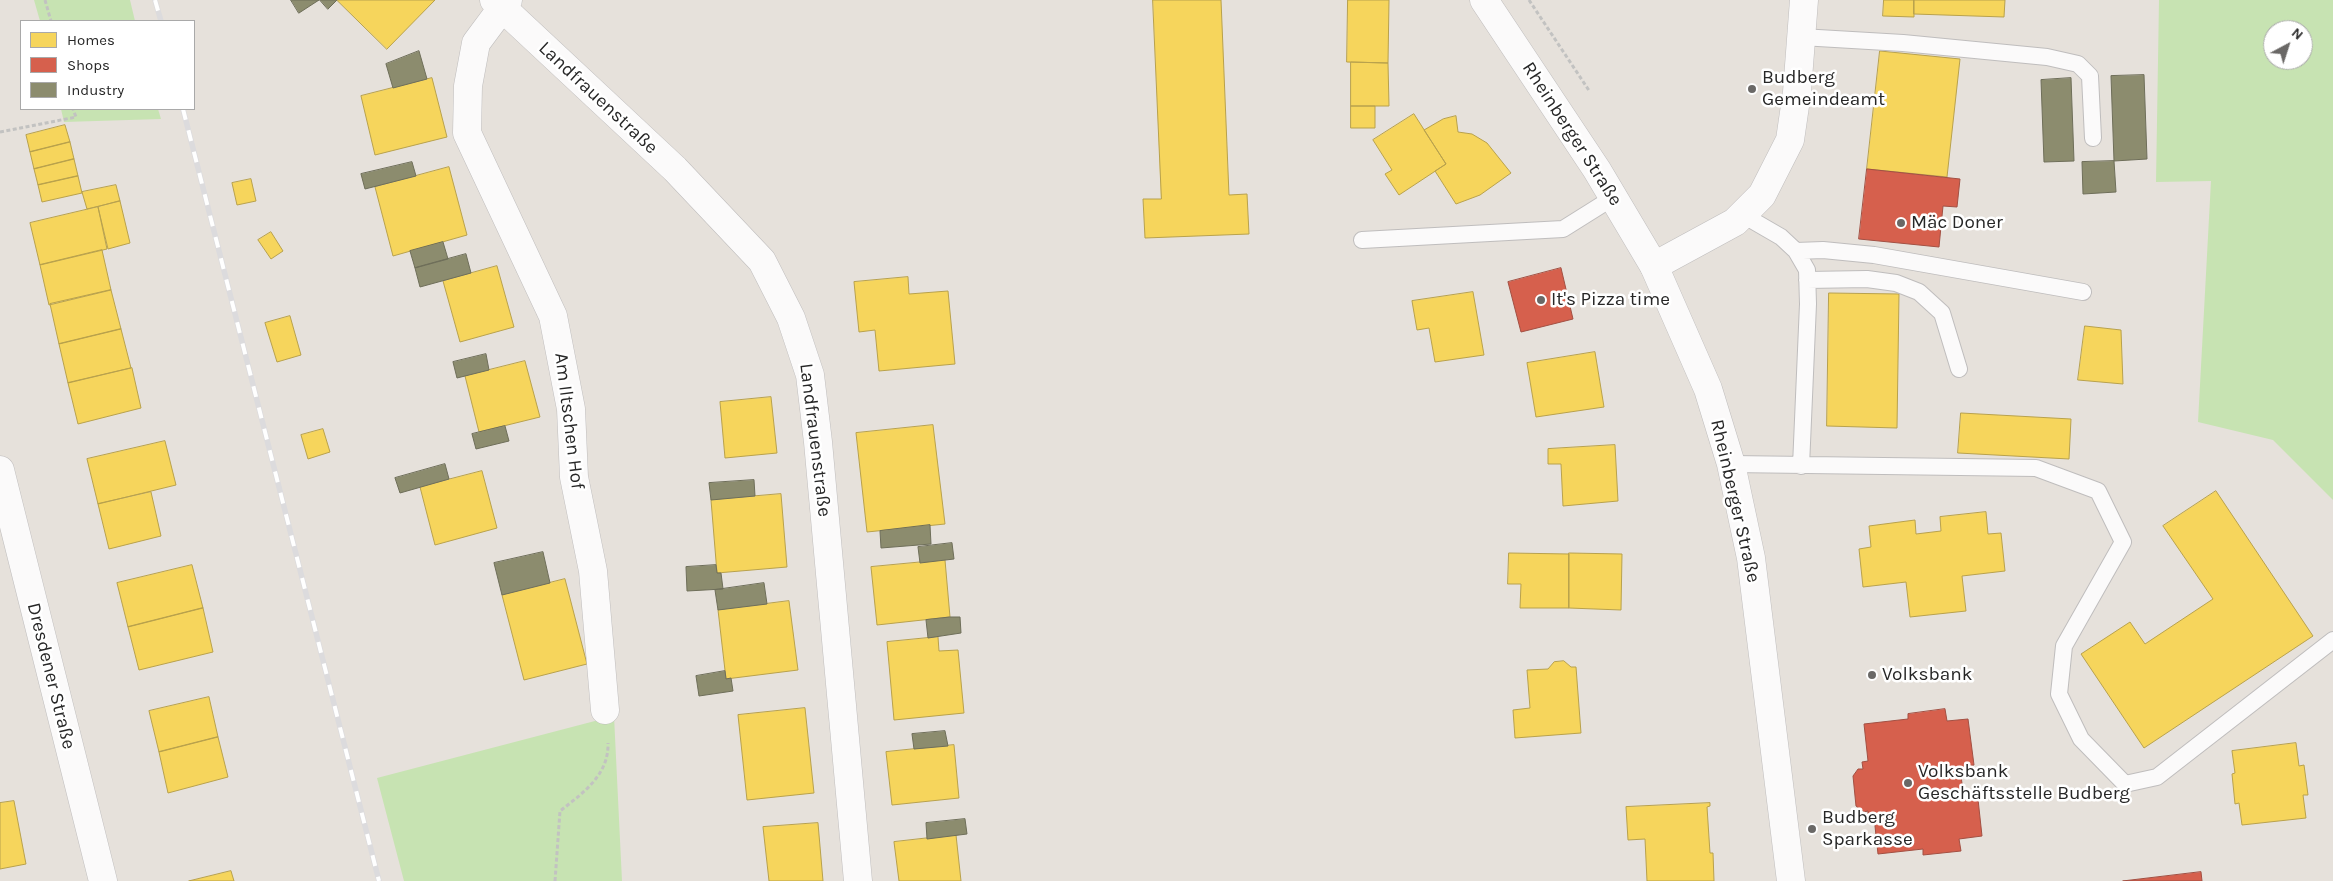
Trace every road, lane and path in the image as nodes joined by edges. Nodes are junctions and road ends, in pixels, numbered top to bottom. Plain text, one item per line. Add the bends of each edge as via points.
1 (45, 0) edge
2 (1484, 0) edge
3 (1804, 0) edge
4 (501, 3) edge
5 (51, 20) edge
6 (1801, 38) junction
7 (74, 110) edge
8 (0, 132) edge
9 (2093, 138) dead end
10 (1614, 197) junction
11 (1743, 215) junction
12 (1362, 240) dead end
13 (1796, 251) junction
14 (1654, 266) junction
15 (1808, 280) junction
16 (2083, 292) dead end
17 (1959, 369) dead end
18 (1731, 464) junction
19 (1801, 466) junction
20 (0, 470) edge
21 (4, 506) edge
22 (2333, 640) edge
23 (605, 710) joint
24 (103, 881) edge
25 (555, 881) edge
26 (858, 881) edge
27 (1790, 881) edge

1 - 5 path
2 - 10 street, Rheinberger Straße
3 - 6 street
4 - 23 street, Am Iltschen Hof via 476,43 468,86 467,133 554,316 571,409 574,477 593,571
4 - 26 street, Landfrauenstraße via 674,169 762,261 792,318 810,375 818,442
6 - 9 lane via 1912,44 2047,57 2078,64 2090,76
6 - 11 street via 1798,92 1790,140 1762,195
7 - 8 path via 76,117
10 - 12 lane via 1563,229
10 - 14 street, Rheinberger Straße
11 - 13 lane via 1781,237
11 - 14 street
13 - 15 lane via 1807,270
13 - 16 lane via 1874,255
14 - 18 street, Rheinberger Straße via 1708,389
15 - 17 lane via 1868,279 1896,283 1919,292 1942,313
15 - 19 lane
18 - 19 lane
18 - 27 street, Rheinberger Straße via 1751,558
19 - 22 lane via 2036,468 2098,491 2123,542 2064,646 2059,694 2081,739 2124,784 2157,778
20 - 21 street, Dresdener Straße
21 - 24 street, Dresdener Straße
23 - 25 path via 608,751 603,770 590,786 560,811

